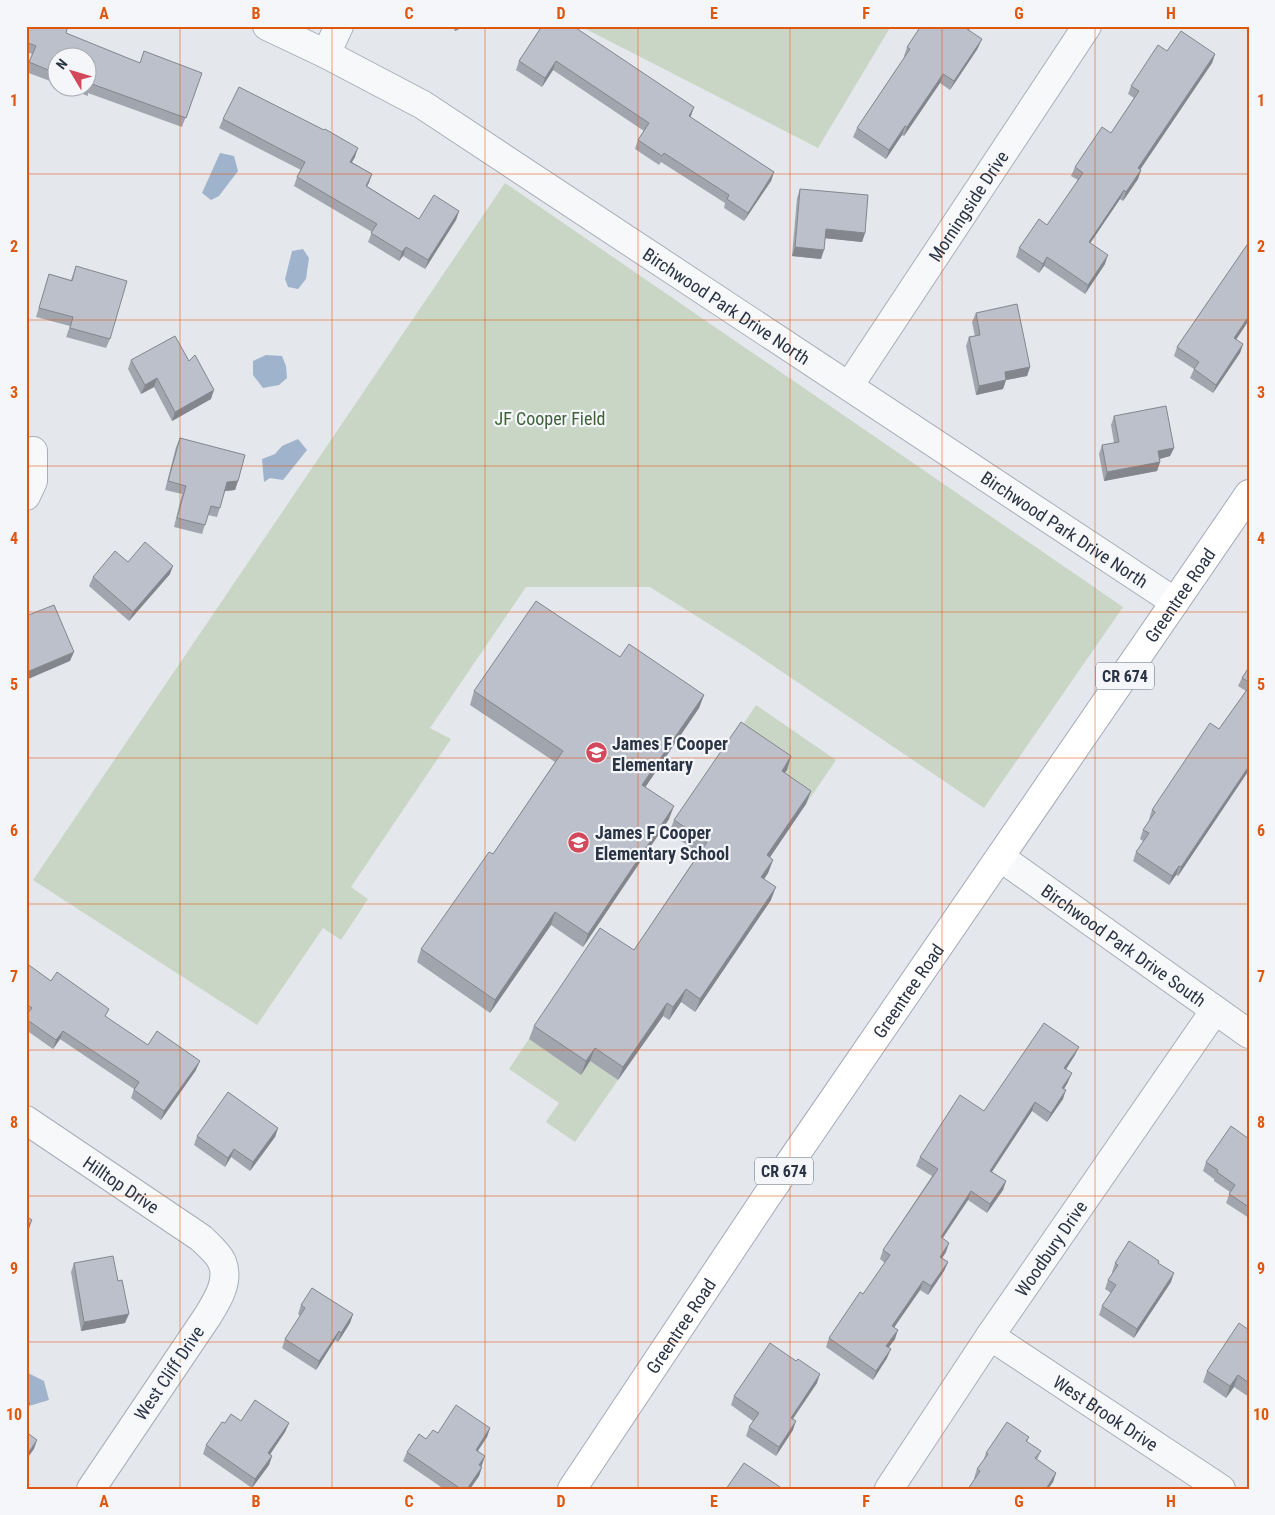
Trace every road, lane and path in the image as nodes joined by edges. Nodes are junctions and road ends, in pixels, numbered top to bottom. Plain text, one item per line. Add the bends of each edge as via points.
1 (267, 26) edge
2 (339, 26) edge
3 (1087, 26) edge
4 (326, 54) junction
5 (849, 386) junction
6 (33, 451) dead end
7 (1249, 494) edge
8 (26, 496) edge
9 (1175, 602) junction
10 (1000, 858) junction
11 (1215, 1010) junction
12 (1249, 1034) edge
13 (26, 1120) edge
14 (214, 1251) joint
15 (990, 1336) junction
16 (90, 1489) edge
17 (572, 1489) edge
18 (889, 1489) edge
19 (1220, 1489) edge

1 - 4 street, Birchwood Park Drive North
2 - 4 street
3 - 5 street, Morningside Drive
4 - 5 street, Birchwood Park Drive North via 423,105
5 - 9 street, Birchwood Park Drive North
6 - 8 street via 33,481
7 - 9 main road, Greentree Road / CR 674
9 - 10 main road, Greentree Road / CR 674
10 - 11 street, Birchwood Park Drive South
10 - 17 main road, Greentree Road / CR 674 via 764,1199
11 - 12 street, Birchwood Park Drive South
11 - 15 street, Woodbury Drive
13 - 14 street, Hilltop Drive via 201,1238
14 - 16 street, West Cliff Drive via 222,1261 224,1274 218,1298
15 - 18 street, Woodbury Drive
15 - 19 street, West Brook Drive

